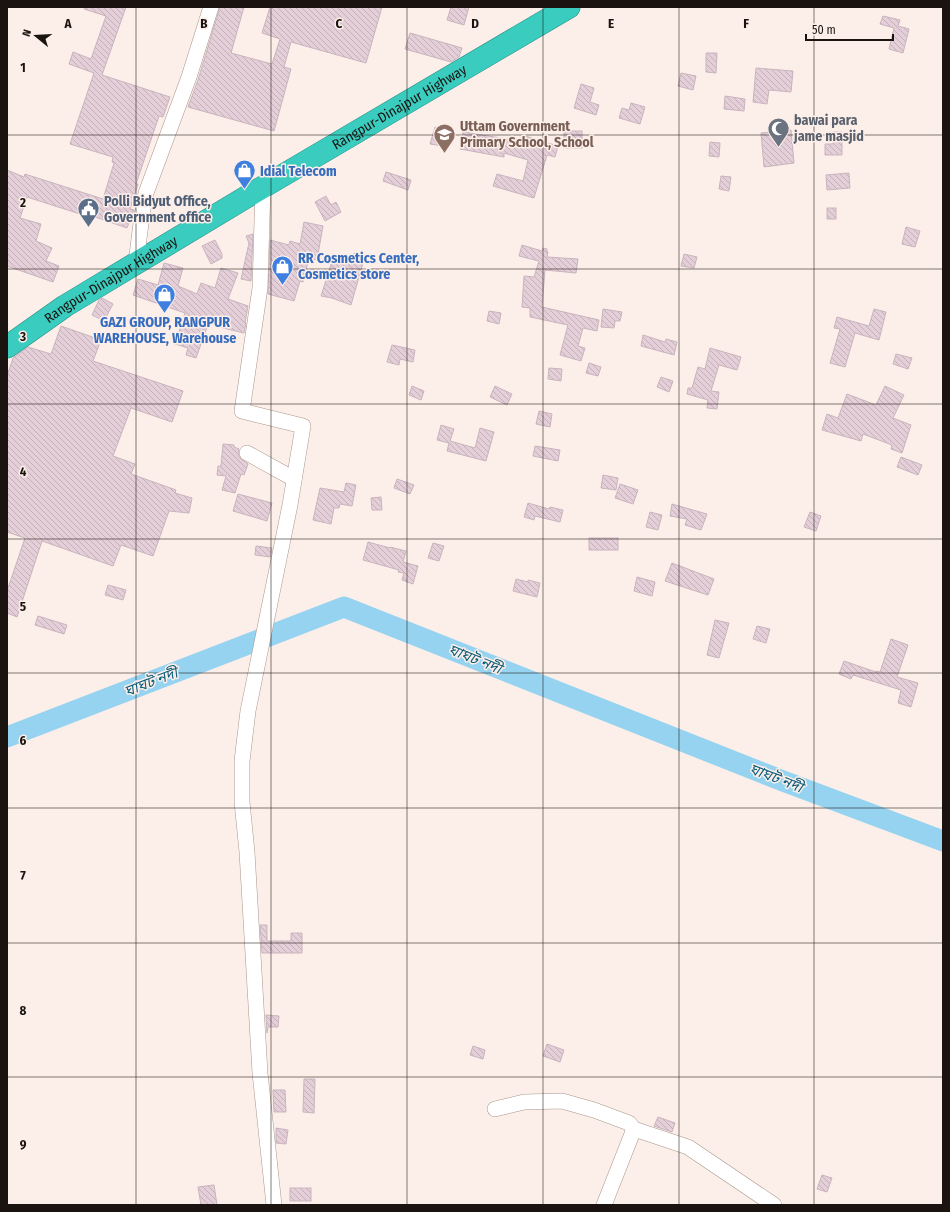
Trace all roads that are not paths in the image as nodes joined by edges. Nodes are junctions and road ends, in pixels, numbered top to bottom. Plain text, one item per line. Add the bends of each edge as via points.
1 (212, 7) edge
2 (569, 7) edge
3 (263, 187) junction
4 (136, 264) junction
5 (7, 347) edge
6 (247, 453) dead end
7 (294, 479) junction
8 (495, 1109) dead end
9 (634, 1129) junction
10 (274, 1205) edge
11 (604, 1205) edge
12 (774, 1205) edge

1 - 4 street via 146,193
2 - 3 highway, Rangpur-Dinajpur Highway
3 - 4 highway, Rangpur-Dinajpur Highway
3 - 7 street via 260,288 242,411 303,426
4 - 5 highway, Rangpur-Dinajpur Highway via 65,306
6 - 7 street
7 - 10 street via 248,711 242,761 242,802 260,1073
8 - 9 street via 524,1102 562,1101 629,1123
9 - 11 street
9 - 12 street via 688,1147

